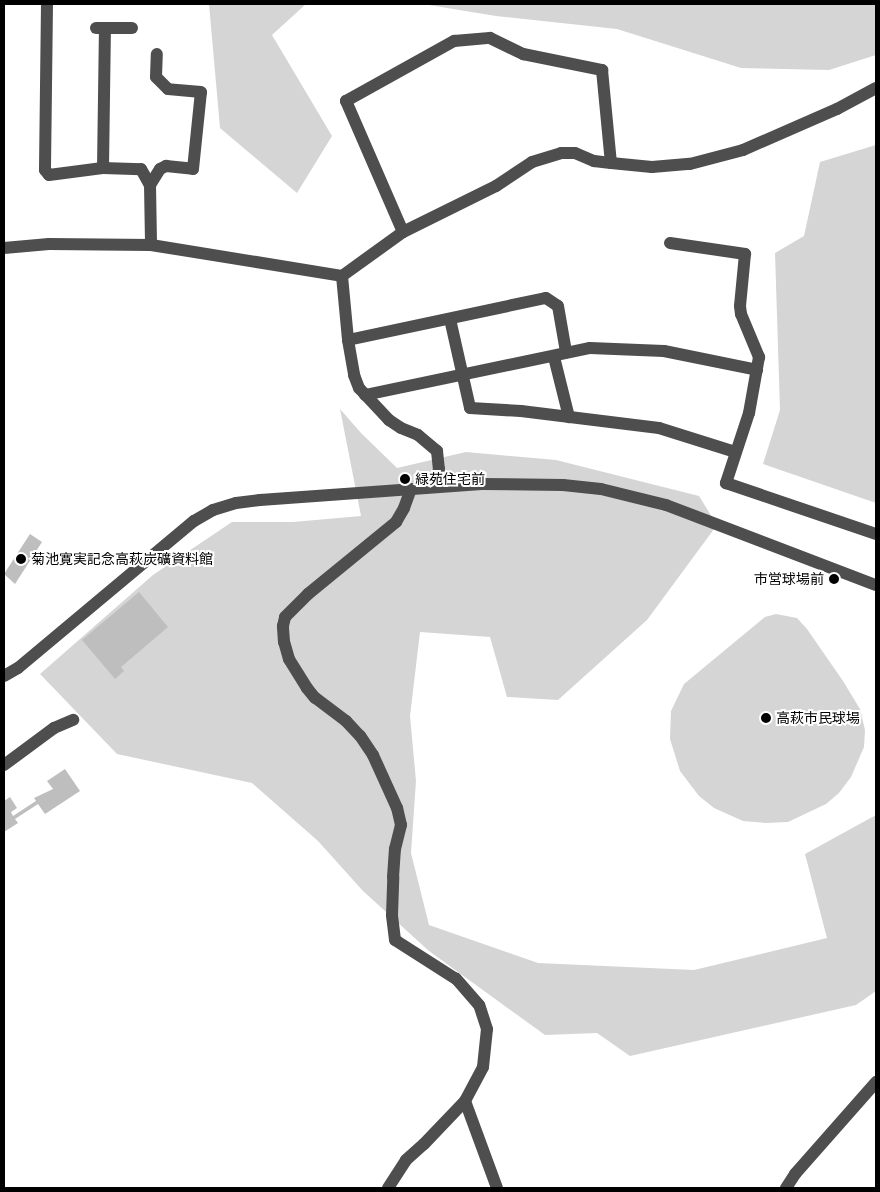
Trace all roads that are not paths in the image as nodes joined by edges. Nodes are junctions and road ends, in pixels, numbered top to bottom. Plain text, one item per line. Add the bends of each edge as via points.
1 (47, 4) edge
2 (132, 28) dead end
3 (157, 54) dead end
4 (876, 88) edge
5 (611, 163) junction
6 (102, 168) junction
7 (150, 185) junction
8 (403, 232) junction
9 (670, 243) dead end
10 (150, 245) junction
11 (4, 248) edge
12 (342, 276) junction
13 (450, 319) junction
14 (348, 340) junction
15 (566, 352) junction
16 (554, 357) junction
17 (758, 370) junction
18 (463, 376) junction
19 (366, 395) junction
20 (569, 417) junction
21 (735, 452) junction
22 (435, 487) junction
23 (410, 489) junction
24 (876, 534) edge
25 (876, 585) edge
26 (4, 676) edge
27 (73, 720) dead end
28 (4, 765) edge
29 (876, 1082) edge
30 (465, 1100) junction
31 (388, 1188) edge
32 (497, 1188) edge
33 (786, 1188) edge

1 - 6 street via 45,170 49,175
2 - 6 street via 100,28
3 - 7 street via 156,78 168,89 201,92 193,169 166,166
4 - 5 street via 837,109 743,150 690,164
5 - 8 street via 594,161 575,153 561,153 532,162 496,186
5 - 8 street via 602,70 523,54 490,38 454,40 346,101
6 - 7 street via 141,169
7 - 10 street
8 - 12 street
9 - 17 street via 745,254 740,306 759,357
10 - 11 street via 49,244
10 - 12 street
12 - 14 street
13 - 14 street
13 - 15 street via 546,298 558,306
13 - 18 street
14 - 19 street via 354,375
15 - 16 street
15 - 17 street via 610,347 664,351
16 - 18 street
16 - 20 street
17 - 21 street via 749,413
18 - 19 street
18 - 20 street via 470,408
19 - 22 street via 390,420 418,435 437,451 439,468
20 - 21 street via 658,428
21 - 24 street via 726,483
22 - 23 street
22 - 25 street via 563,484 633,496 666,505
23 - 26 street via 260,500 213,510 174,537 18,668
23 - 30 street via 396,522 308,594 286,617 284,642 307,688 346,721 373,755 397,808 401,825 393,877 395,940 456,979 483,1013 487,1043 483,1067
27 - 28 street via 54,728
29 - 33 street
30 - 31 street via 406,1160
30 - 32 street

